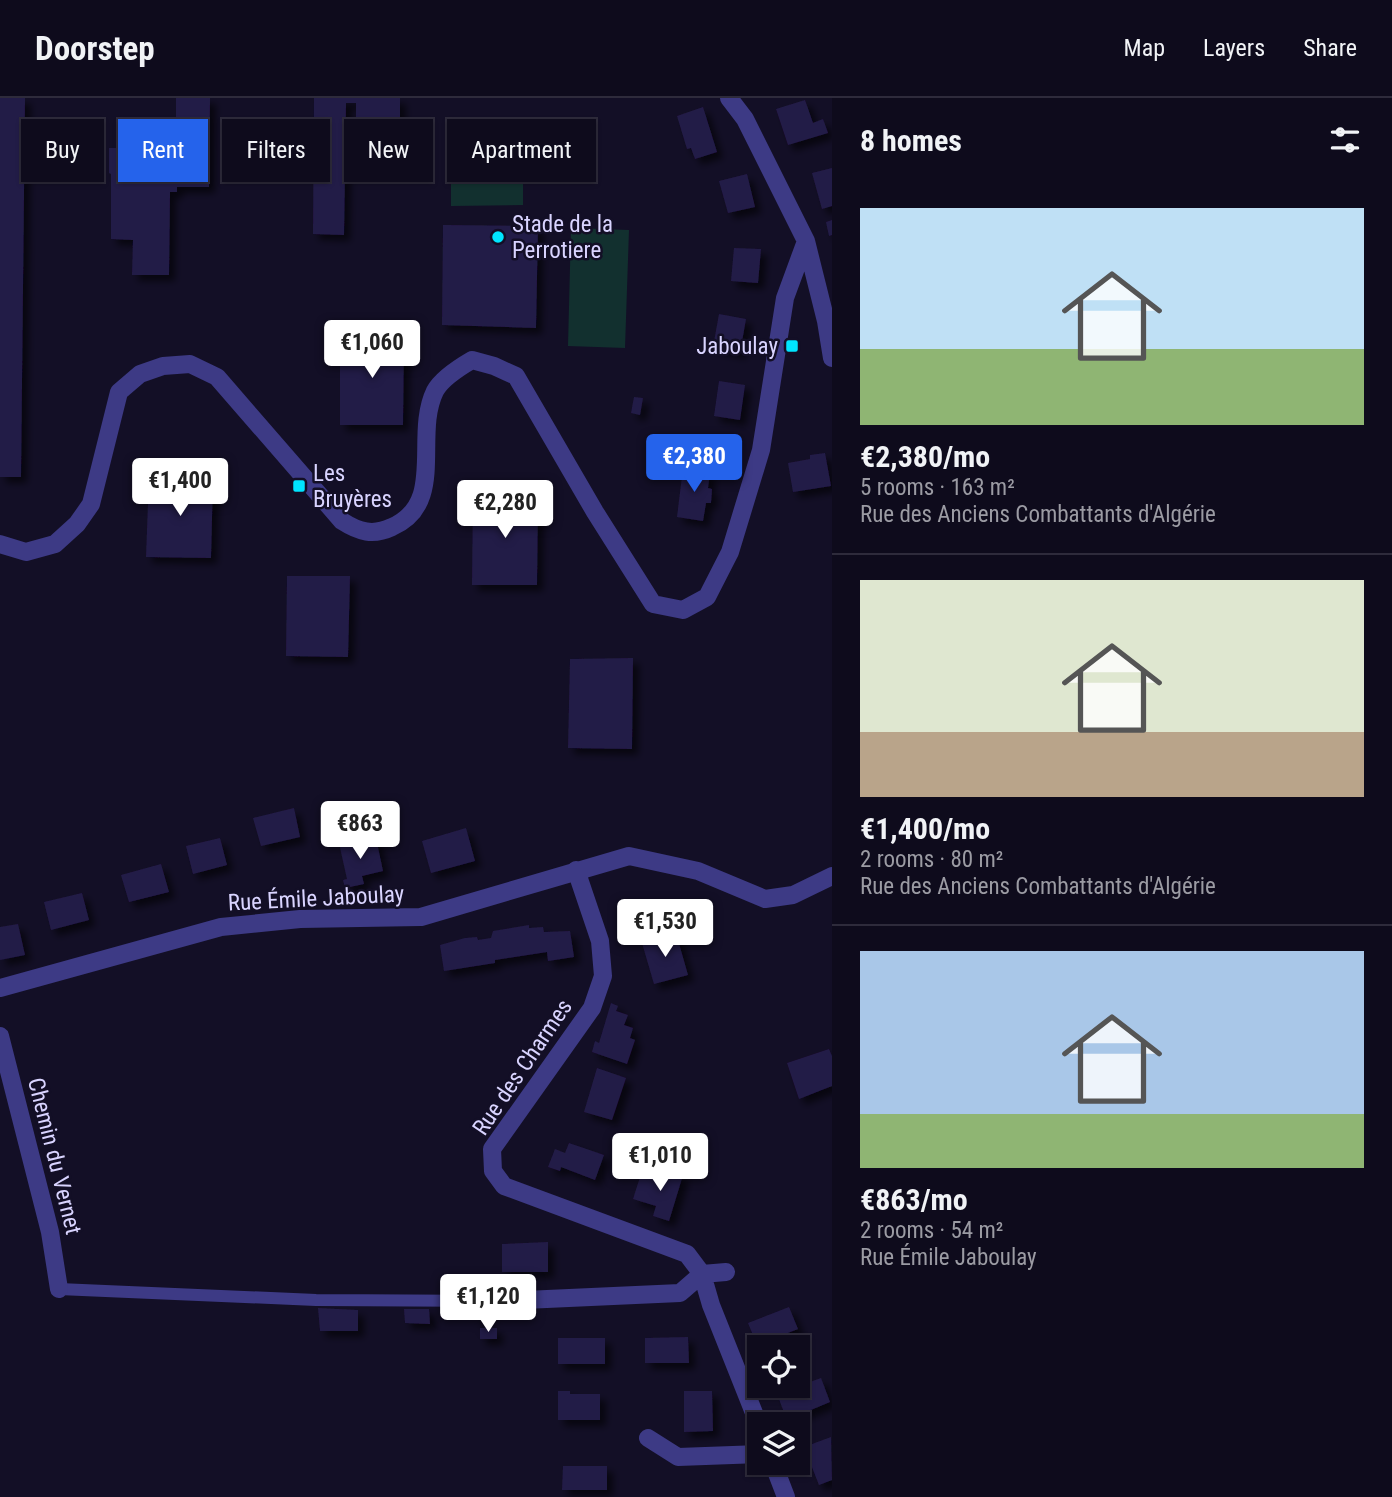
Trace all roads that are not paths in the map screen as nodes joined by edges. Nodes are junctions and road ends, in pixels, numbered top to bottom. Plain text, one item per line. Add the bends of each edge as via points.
1 (729, 98) edge
2 (806, 241) junction
3 (832, 358) edge
4 (0, 544) edge
5 (576, 870) junction
6 (832, 876) edge
7 (0, 988) edge
8 (0, 1036) edge
9 (726, 1272) dead end
10 (702, 1274) junction
11 (60, 1289) joint
12 (505, 1301) joint
13 (754, 1412) edge
14 (648, 1438) dead end
15 (747, 1454) edge
16 (778, 1475) edge
17 (786, 1497) edge

1 - 2 street via 745,119
2 - 3 street
2 - 4 street via 785,298 761,450 730,552 707,597 683,610 653,604 516,376 472,360 435,390 419,507 404,522 382,532 358,532 342,521 217,377 190,365 163,366 140,374 120,392 91,504 55,544 26,552
5 - 6 street, Rue Émile Jaboulay via 629,856 698,871 765,899 793,895
5 - 7 street, Rue Émile Jaboulay via 421,917 300,919 221,927
5 - 10 street, Rue des Charmes via 600,941 603,976 592,1008 492,1149 493,1171 504,1185 687,1254
8 - 11 street, Chemin du Vernet
9 - 10 street
10 - 12 street via 680,1293
10 - 13 street
11 - 12 lane via 316,1300
14 - 15 street via 678,1457
16 - 17 street

